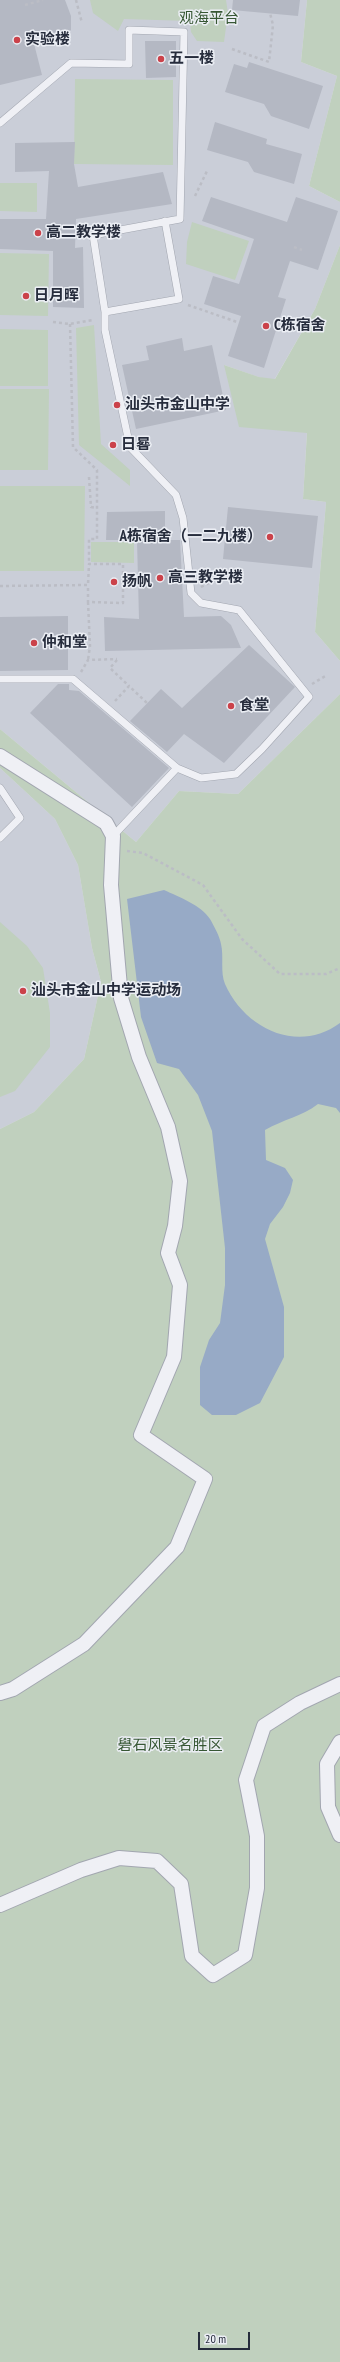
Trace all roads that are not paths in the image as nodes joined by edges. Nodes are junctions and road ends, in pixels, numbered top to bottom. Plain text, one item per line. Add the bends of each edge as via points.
1 (0, 123) edge
2 (165, 221) junction
3 (105, 312) junction
4 (0, 678) edge
5 (0, 756) edge
6 (177, 768) junction
7 (0, 788) edge
8 (0, 838) edge
9 (113, 843) junction
10 (340, 1684) edge
11 (0, 1693) edge
12 (340, 1742) edge
13 (340, 1835) edge
14 (0, 1905) edge

1 - 2 lane via 70,63 129,64 129,30 184,32 180,219
2 - 3 lane via 93,235
2 - 3 lane via 179,299
3 - 6 lane via 105,330 130,447 176,495 183,518 191,593 201,603 239,610 309,696 236,774 201,778
4 - 6 lane via 73,679
5 - 9 street via 106,823
6 - 9 lane
7 - 8 lane via 20,818
9 - 11 street via 111,886 121,998 139,1057 168,1127 180,1181 175,1226 168,1253 180,1285 174,1356 141,1434 205,1479 177,1547 89,1639 13,1689
10 - 14 street via 300,1703 264,1726 246,1780 257,1836 257,1888 246,1955 213,1975 192,1956 181,1884 157,1861 119,1858 81,1870
12 - 13 street via 327,1764 328,1807

